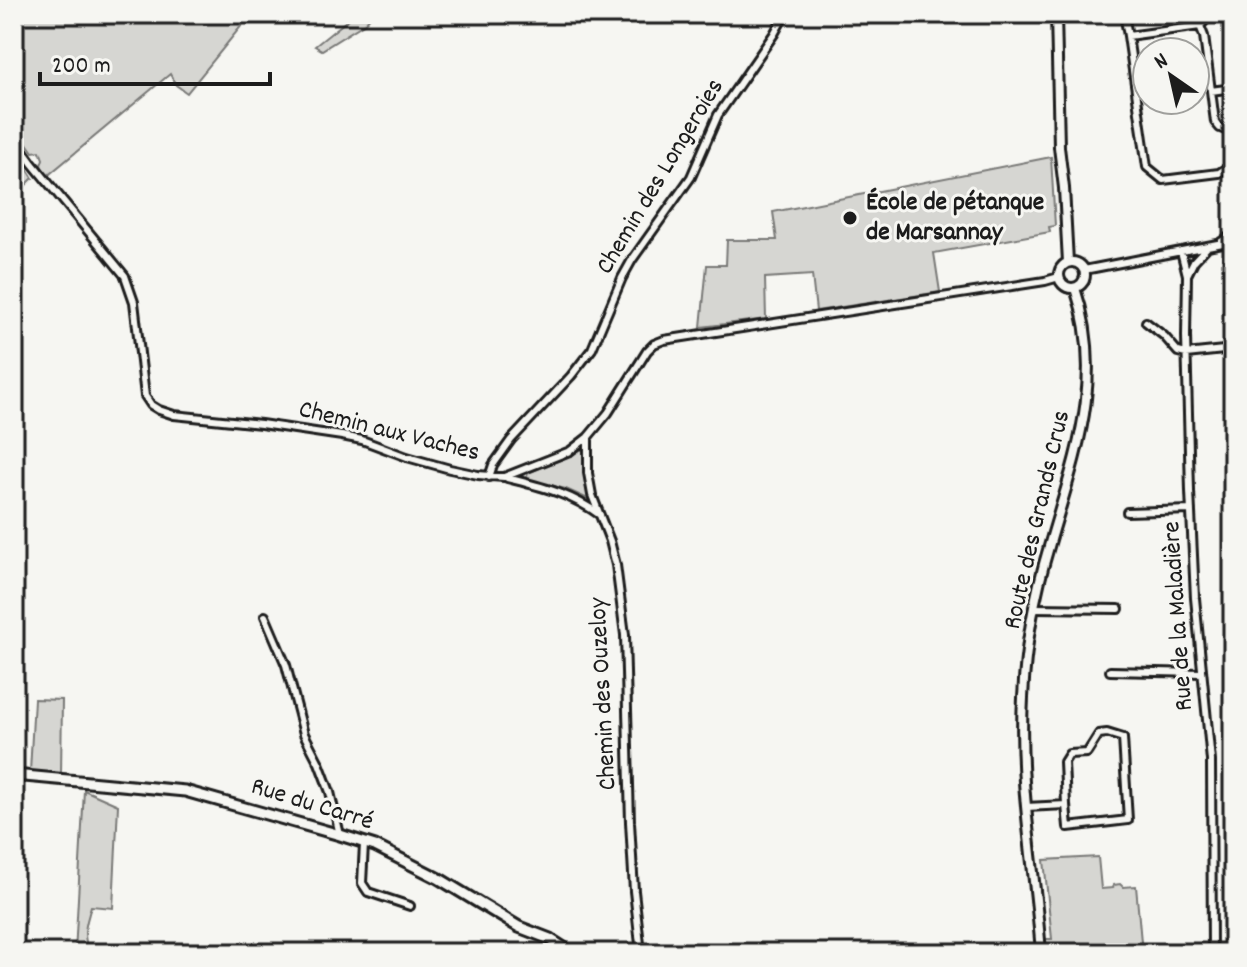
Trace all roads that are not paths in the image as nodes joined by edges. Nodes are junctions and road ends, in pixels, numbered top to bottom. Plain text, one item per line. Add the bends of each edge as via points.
1 (785, 14) edge
2 (1056, 14) edge
3 (1124, 14) edge
4 (1211, 14) edge
5 (1200, 26) junction
6 (1128, 36) junction
7 (1204, 36) edge
8 (1233, 88) edge
9 (1211, 91) joint
10 (1233, 133) edge
11 (14, 138) edge
12 (1233, 154) edge
13 (1233, 234) edge
14 (1233, 241) edge
15 (1218, 244) junction
16 (1208, 246) junction
17 (1185, 250) junction
18 (1194, 261) junction
19 (1068, 262) junction
20 (1084, 270) junction
21 (1187, 275) junction
22 (1059, 277) junction
23 (1075, 288) junction
24 (1146, 322) dead end
25 (1224, 350) dead end
26 (1186, 354) junction
27 (588, 437) junction
28 (489, 477) junction
29 (504, 477) junction
30 (1191, 510) junction
31 (1127, 512) dead end
32 (600, 515) junction
33 (1034, 608) junction
34 (1119, 609) dead end
35 (265, 616) dead end
36 (1110, 671) dead end
37 (1202, 673) junction
38 (14, 775) edge
39 (1066, 805) junction
40 (1026, 807) junction
41 (340, 835) junction
42 (364, 844) junction
43 (410, 906) dead end
44 (572, 953) edge
45 (641, 953) edge
46 (1041, 953) edge
47 (1212, 953) edge

1 - 28 street, Chemin des Longeroies via 718,115 691,177 632,260 592,349 511,440
2 - 19 street
3 - 6 street
4 - 5 street
5 - 6 street
5 - 7 street
6 - 12 street via 1149,170 1163,180 1219,173
8 - 9 street
9 - 10 street via 1215,122
11 - 28 street, Chemin aux Vaches via 125,276 134,302 145,396 151,405 174,415 352,438
13 - 15 street
14 - 15 street
15 - 16 street
16 - 17 street
16 - 18 street, Rue de la Maladière
17 - 18 street
17 - 20 street
17 - 21 street, Rue de la Maladière
18 - 21 street, Rue de la Maladière
19 - 20 street
19 - 22 street
20 - 23 street via 1085,279
21 - 26 street, Rue de la Maladière
22 - 23 street via 1065,286
22 - 27 street, Chemin aux Vaches via 664,340 647,351
23 - 33 street, Route des Grands Crus via 1086,324 1084,417
24 - 26 street
25 - 26 street
26 - 30 street, Rue de la Maladière
27 - 29 street, Chemin aux Vaches via 570,451
27 - 32 street, Chemin des Ouzeloy via 588,473
28 - 29 street, Chemin aux Vaches
29 - 32 street via 569,496
30 - 31 street
30 - 37 street, Rue de la Maladière
32 - 45 street, Chemin des Ouzeloy via 616,565 625,635 630,822
33 - 34 street
33 - 40 street, Route des Grands Crus via 1023,699
35 - 41 street via 286,665 304,734 330,792
36 - 37 street
37 - 47 street, Rue de la Maladière via 1211,761
38 - 41 main road, Rue du Carré via 185,791
39 - 39 street via 1068,827 1128,820 1123,738 1099,734 1087,753 1069,754 1064,762
39 - 40 street
40 - 46 street, Route des Grands Crus
41 - 42 main road, Rue du Carré
42 - 43 street via 362,883 368,892
42 - 44 main road, Rue du Carré via 438,878

